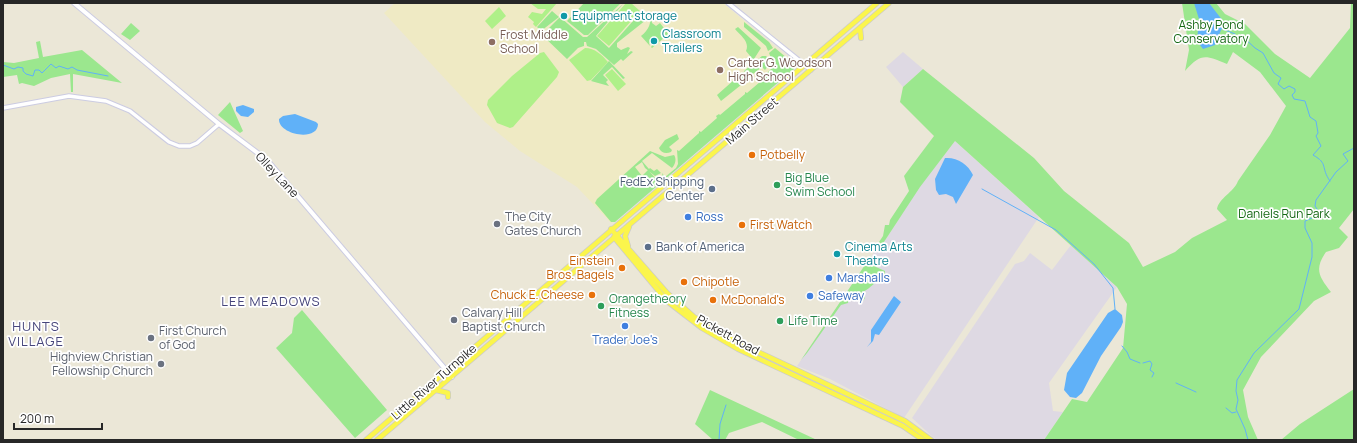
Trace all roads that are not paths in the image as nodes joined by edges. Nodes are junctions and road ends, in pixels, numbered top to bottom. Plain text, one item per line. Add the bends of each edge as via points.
1 (74, 3) edge
2 (728, 3) edge
3 (877, 3) edge
4 (889, 3) edge
5 (860, 28) junction
6 (861, 38) dead end
7 (804, 65) junction
8 (811, 70) junction
9 (3, 108) edge
10 (219, 124) junction
11 (632, 223) junction
12 (611, 230) junction
13 (616, 237) junction
14 (631, 251) junction
15 (447, 371) junction
16 (452, 377) junction
17 (436, 390) junction
18 (448, 397) dead end
19 (366, 440) edge
20 (377, 440) edge
21 (923, 440) edge
22 (931, 440) edge

1 - 10 main road, Olley Lane
2 - 7 street
3 - 7 main road, Main Street
4 - 5 main road, Main Street
5 - 6 main road
5 - 8 main road, Main Street
7 - 8 street
7 - 12 main road, Main Street
8 - 11 main road, Main Street
9 - 10 street via 69,96 106,101 130,111 168,142 183,147 197,143
10 - 15 main road, Olley Lane via 259,153 274,168
11 - 13 main road, Main Street
11 - 14 main road via 625,236
12 - 13 main road, Pickett Road
12 - 15 main road, Little River Turnpike
13 - 14 main road, Pickett Road
13 - 16 main road, Little River Turnpike
13 - 21 main road, Pickett Road via 666,301 702,328 738,349 903,426
14 - 22 main road, Pickett Road via 676,301 710,327 905,421
15 - 16 main road, Olley Lane
15 - 19 main road, Little River Turnpike
16 - 17 main road, Little River Turnpike
17 - 18 main road via 445,391
17 - 20 main road, Little River Turnpike

